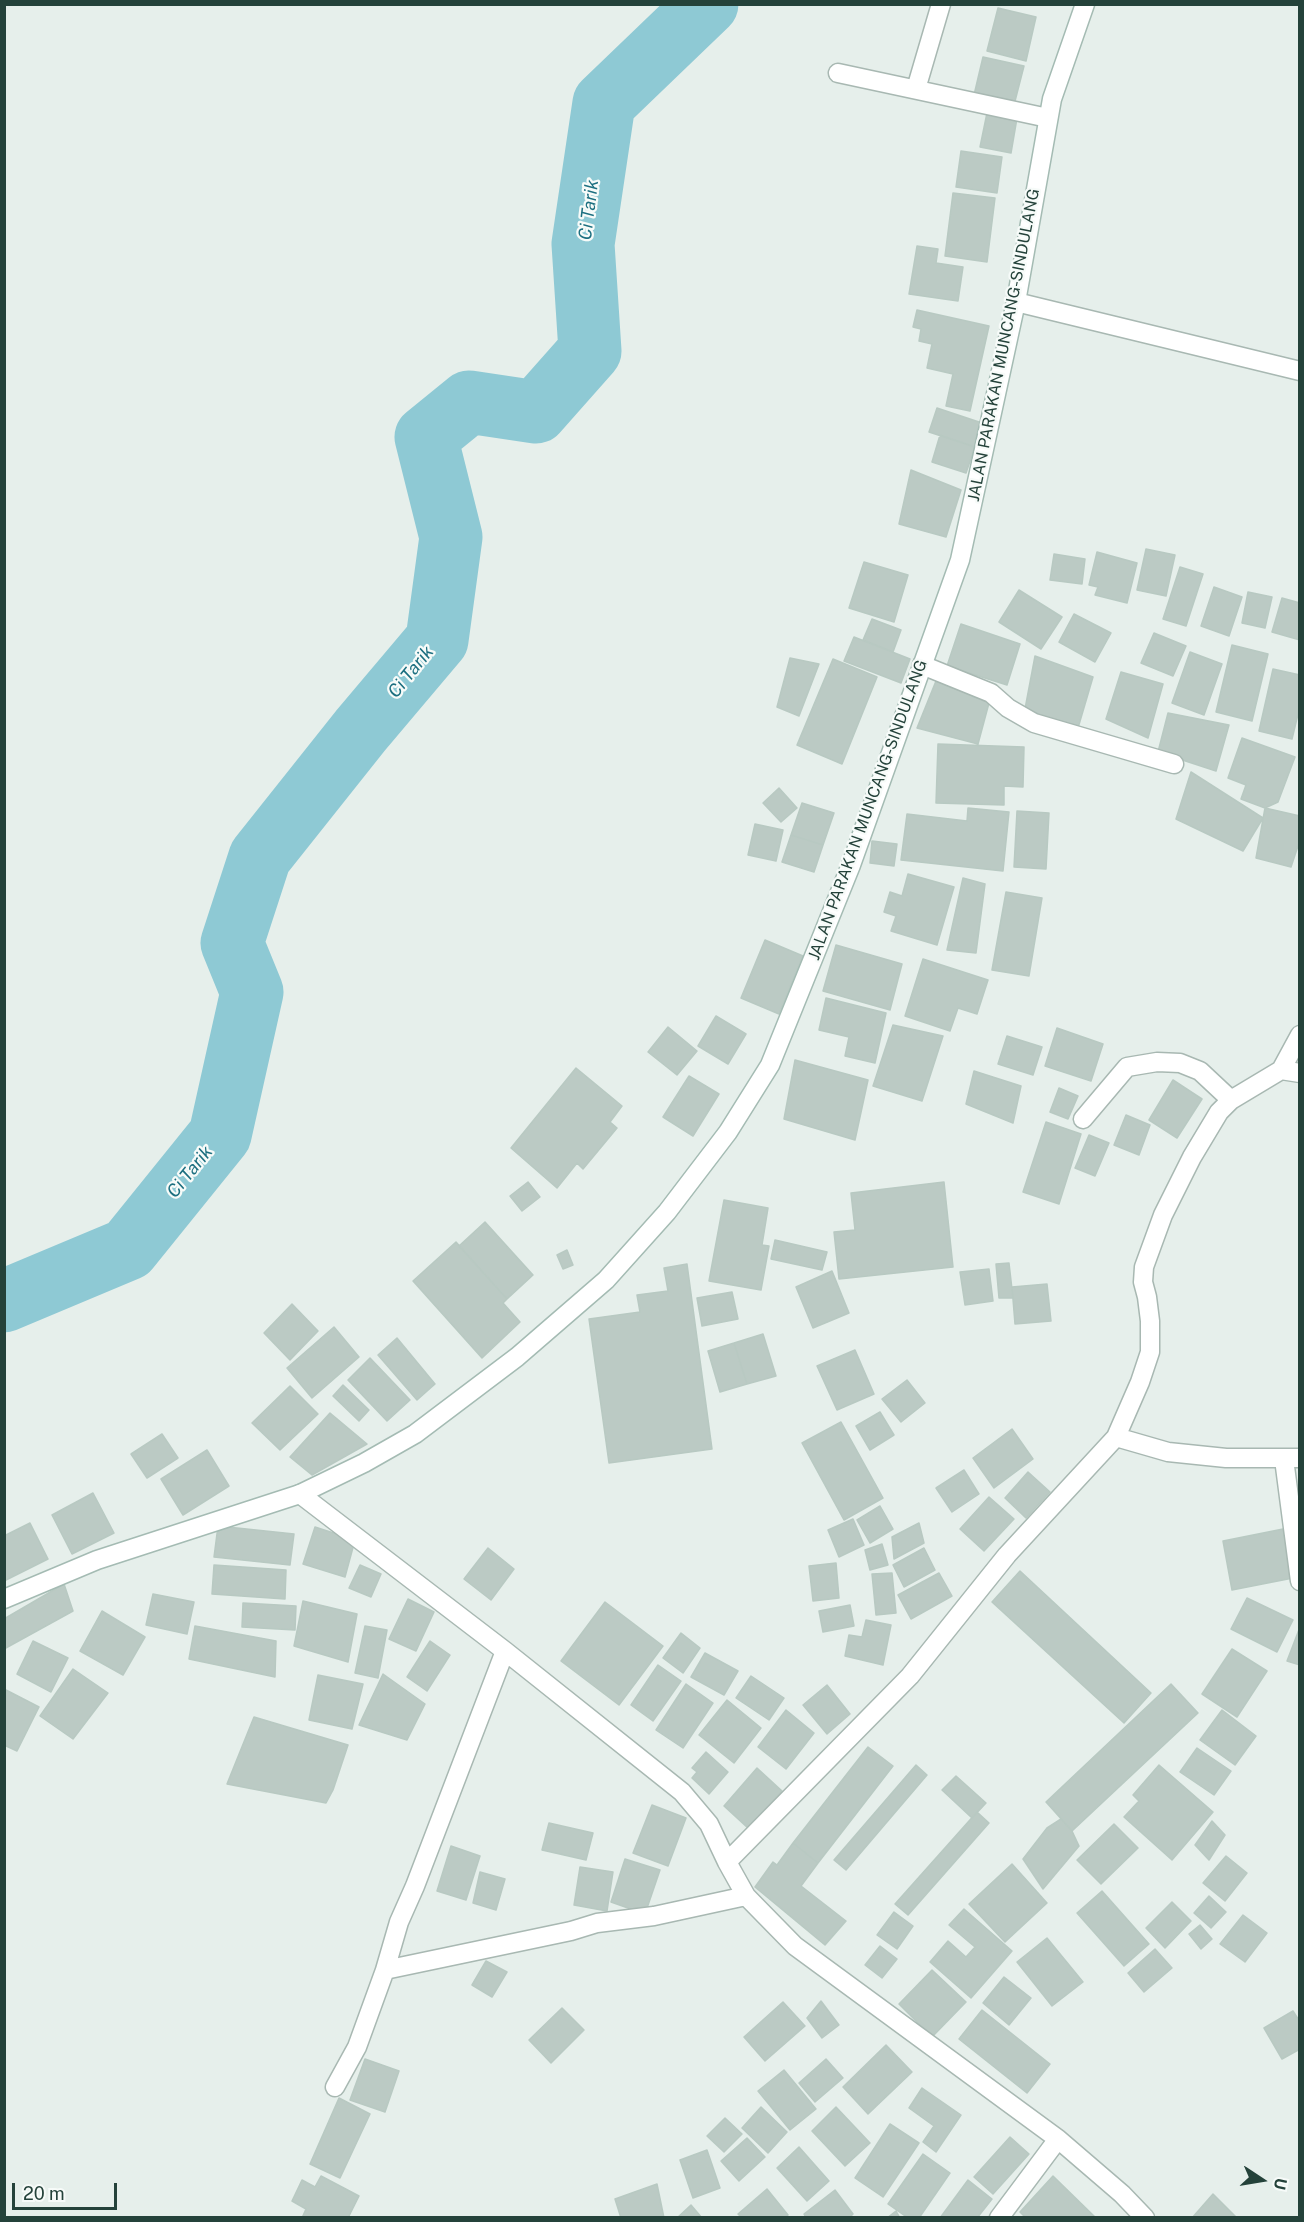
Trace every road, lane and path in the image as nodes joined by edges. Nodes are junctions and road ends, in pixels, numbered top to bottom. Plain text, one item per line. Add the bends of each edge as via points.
1 (941, 4) edge
2 (1085, 4) edge
3 (838, 73) dead end
4 (916, 89) junction
5 (1048, 118) junction
6 (1016, 302) junction
7 (1299, 371) edge
8 (922, 666) junction
9 (1174, 764) dead end
10 (1299, 1035) edge
11 (1281, 1070) junction
12 (1299, 1073) edge
13 (1224, 1094) junction
14 (1083, 1119) dead end
15 (1116, 1437) junction
16 (1292, 1459) edge
17 (300, 1494) junction
18 (1299, 1581) edge
19 (4, 1599) edge
20 (505, 1651) junction
21 (729, 1867) junction
22 (744, 1892) junction
23 (385, 1970) junction
24 (335, 2088) dead end
25 (1059, 2139) junction
26 (999, 2217) edge
27 (1145, 2217) edge

1 - 4 street
2 - 5 street, JALAN PARAKAN MUNCANG-SINDULANG
3 - 4 street
4 - 5 street
5 - 6 street, JALAN PARAKAN MUNCANG-SINDULANG
6 - 7 street
6 - 8 street, JALAN PARAKAN MUNCANG-SINDULANG via 960,560
8 - 9 street via 991,693 1034,723
8 - 17 street, JALAN PARAKAN MUNCANG-SINDULANG via 851,865 770,1065 728,1132 667,1212 606,1280 517,1357 415,1434
10 - 11 street
11 - 12 street
11 - 13 street
13 - 14 street via 1200,1071 1179,1064 1157,1062 1127,1067
13 - 15 street via 1163,1215 1144,1267 1150,1352
15 - 16 street via 1168,1452
15 - 21 street via 1007,1555 910,1676
16 - 18 street
17 - 19 street, JALAN PARAKAN MUNCANG-SINDULANG via 97,1560
17 - 20 street
20 - 21 street via 682,1792 709,1824
20 - 23 street via 399,1922
21 - 22 street
22 - 23 street via 654,1916 597,1923
22 - 25 street via 795,1946
23 - 24 street via 357,2047
25 - 26 street
25 - 27 street

